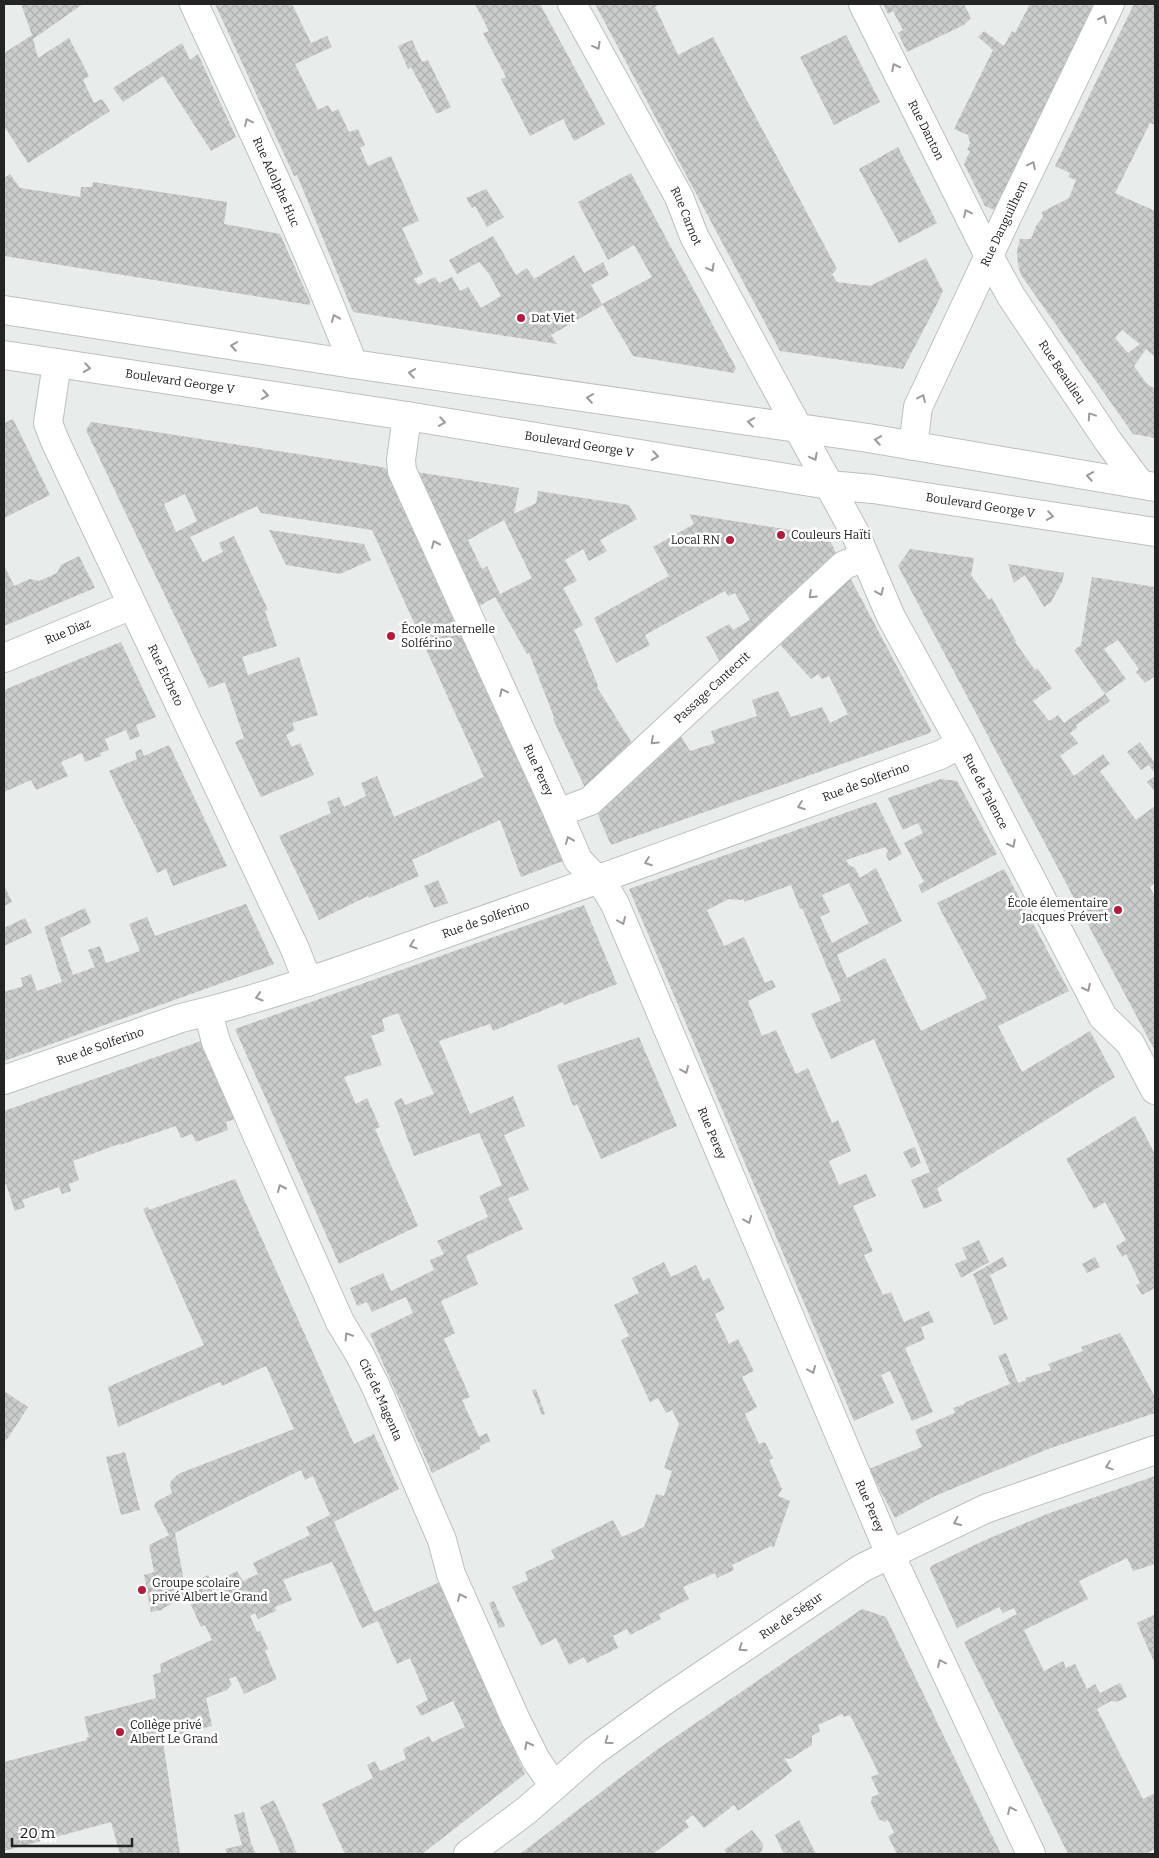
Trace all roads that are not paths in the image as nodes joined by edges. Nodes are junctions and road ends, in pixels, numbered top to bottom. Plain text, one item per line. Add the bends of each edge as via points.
1 (194, 4) edge
2 (572, 4) edge
3 (863, 4) edge
4 (1110, 4) edge
5 (989, 256) junction
6 (6, 308) edge
7 (4, 355) edge
8 (57, 363) junction
9 (353, 364) junction
10 (407, 416) junction
11 (799, 429) junction
12 (913, 446) junction
13 (829, 485) junction
14 (1148, 485) edge
15 (1155, 532) edge
16 (865, 557) junction
17 (132, 604) junction
18 (4, 658) edge
19 (960, 744) junction
20 (558, 813) junction
21 (597, 879) junction
22 (308, 982) junction
23 (208, 1012) junction
24 (4, 1080) edge
25 (1155, 1090) edge
26 (1155, 1450) edge
27 (890, 1554) junction
28 (554, 1786) junction
29 (468, 1854) edge
30 (1031, 1854) edge

9 -> 1 street, Rue Adolphe Huc via 296,227
2 -> 11 street, Rue Carnot via 679,196 694,236
5 -> 3 street, Rue Danton
5 -> 4 street, Rue Danguilhem
12 -> 5 street, Rue Danguilhem via 918,407
14 -> 5 street, Rue Beaulieu via 1108,441 1011,296
9 -> 6 street
7 - 8 street, Boulevard George V
8 -> 10 street, Boulevard George V
8 - 17 street, Rue Etcheto via 48,423
11 -> 9 street
10 -> 13 street, Boulevard George V
20 -> 10 street, Rue Perey via 402,471
12 -> 11 street
11 -> 13 street, Rue Carnot
14 -> 12 street
13 -> 15 street, Boulevard George V
13 - 16 street, Rue de Talence
16 -> 19 street, Rue de Talence via 891,617
16 -> 20 street, Passage Cantecrit via 844,566 590,801
17 - 18 street, Rue Diaz
17 - 22 street, Rue Etcheto
19 -> 21 street, Rue de Solferino via 931,758
19 -> 25 street, Rue de Talence via 1103,1017 1130,1043
21 -> 20 street, Rue Perey via 578,860
21 -> 22 street, Rue de Solferino
21 -> 27 street, Rue Perey via 615,904
22 -> 23 street, Rue de Solferino
23 - 24 street, Rue de Solferino via 182,1018
28 -> 23 street, Cité de Magenta via 536,1760 515,1718 451,1574 442,1540 411,1466 376,1387 340,1322 216,1042
26 -> 27 street, Rue de Ségur via 985,1509
27 -> 28 street, Rue de Ségur via 862,1568 664,1701 593,1752
30 -> 27 street, Rue Perey
28 - 29 street, Rue de Ségur

